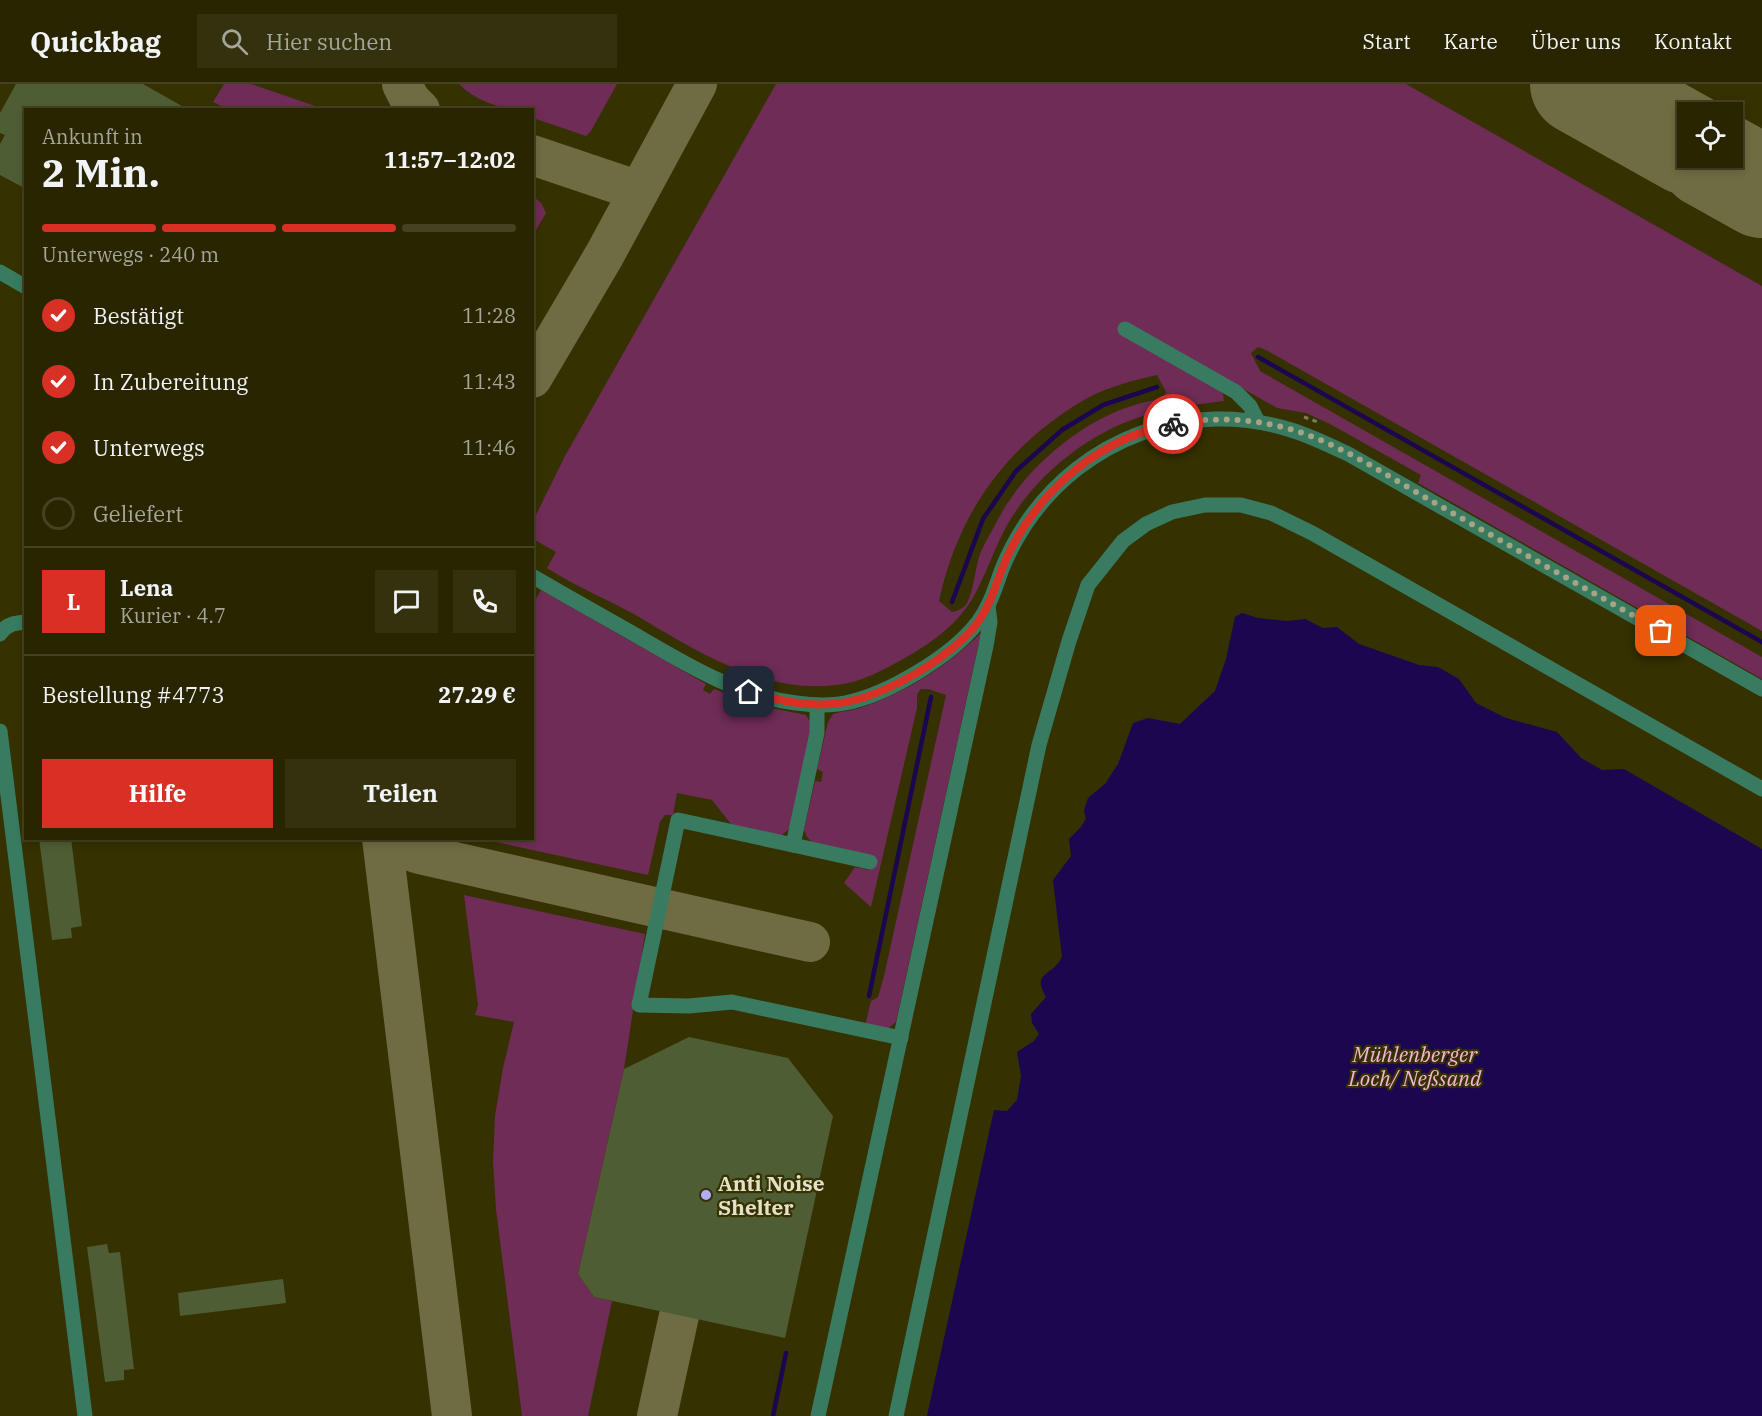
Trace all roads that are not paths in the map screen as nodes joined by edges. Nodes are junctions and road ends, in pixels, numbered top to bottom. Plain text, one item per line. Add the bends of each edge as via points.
1 (0, 272) edge
2 (24, 286) edge
3 (1125, 329) dead end
4 (1258, 422) junction
5 (534, 577) edge
6 (988, 606) junction
7 (24, 622) edge
8 (0, 634) edge
9 (1762, 689) edge
10 (817, 705) junction
11 (0, 731) edge
12 (1762, 789) edge
13 (793, 845) junction
14 (870, 862) dead end
15 (901, 1038) junction
16 (86, 1416) edge
17 (818, 1416) edge
18 (896, 1416) edge

1 - 2 street
3 - 4 street via 1236,392 1250,406
4 - 6 street via 1226,418 1170,424 1127,438 1084,462 1028,520 1007,557
4 - 9 street via 1292,430 1350,455
5 - 10 street via 729,685 776,700
6 - 10 street via 969,632 927,666 861,698
6 - 15 street via 986,646
7 - 8 street via 4,628
10 - 13 street via 817,733
11 - 16 street
12 - 18 street via 1312,532 1271,513 1241,505 1205,505 1172,512 1146,524 1123,541 1088,585 1057,682 1037,757
13 - 14 street
13 - 15 street via 678,820 639,1005 732,1002
15 - 17 street

